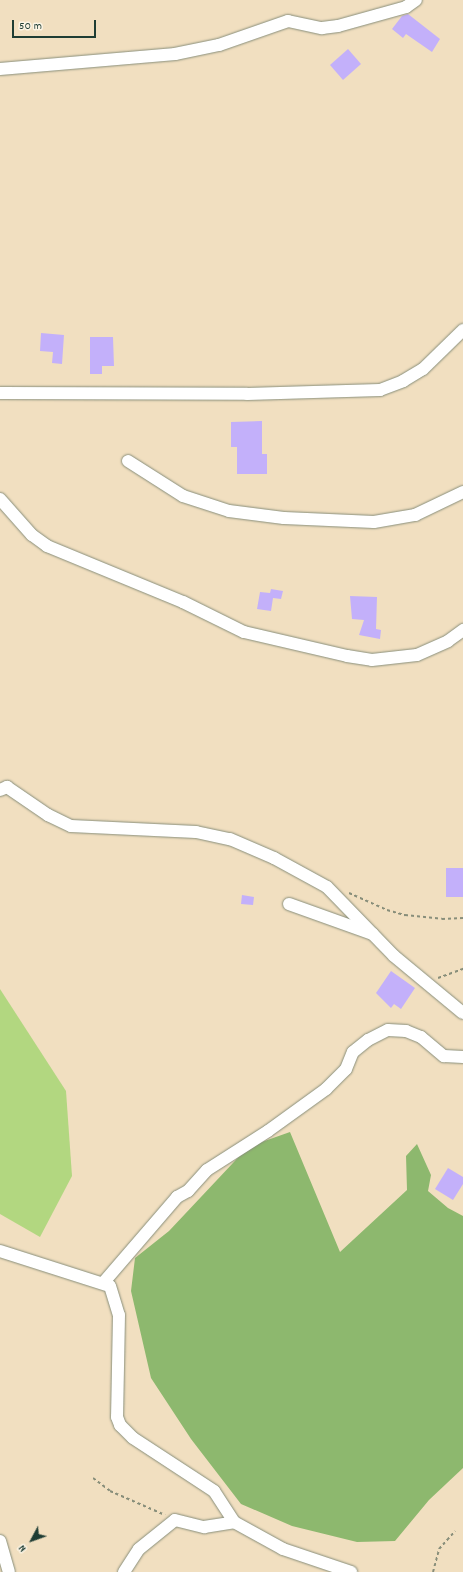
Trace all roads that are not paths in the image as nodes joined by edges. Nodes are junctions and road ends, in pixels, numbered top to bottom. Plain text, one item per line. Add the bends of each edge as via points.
1 (416, 0) edge
2 (0, 69) edge
3 (463, 330) edge
4 (0, 393) edge
5 (128, 461) dead end
6 (463, 492) edge
7 (0, 499) edge
8 (463, 630) edge
9 (2, 786) edge
10 (289, 904) dead end
11 (374, 935) junction
12 (463, 1014) edge
13 (463, 1057) edge
14 (0, 1251) edge
15 (104, 1282) junction
16 (234, 1522) junction
17 (0, 1541) edge
18 (9, 1572) edge
19 (124, 1572) edge
20 (351, 1572) edge

1 - 2 street via 406,7 338,26 322,28 288,21 219,45 175,54
3 - 4 street via 423,369 402,382 380,390 247,394
5 - 6 street via 183,496 229,511 284,518 374,522 415,515
7 - 8 street via 32,534 47,546 183,602 244,632 372,660 417,655 448,642
9 - 11 street via 48,815 71,826 175,830 222,837 274,858 327,887
10 - 11 street
11 - 12 street
13 - 15 street via 444,1056 421,1037 406,1031 388,1030 368,1040 353,1052 346,1069 326,1089 268,1132 207,1170 188,1191 177,1197
14 - 15 street
15 - 16 street via 110,1286 115,1297 119,1315 117,1417 120,1425 132,1438 214,1491
16 - 19 street via 204,1527 175,1520 139,1549
16 - 20 street via 283,1549
17 - 18 street

